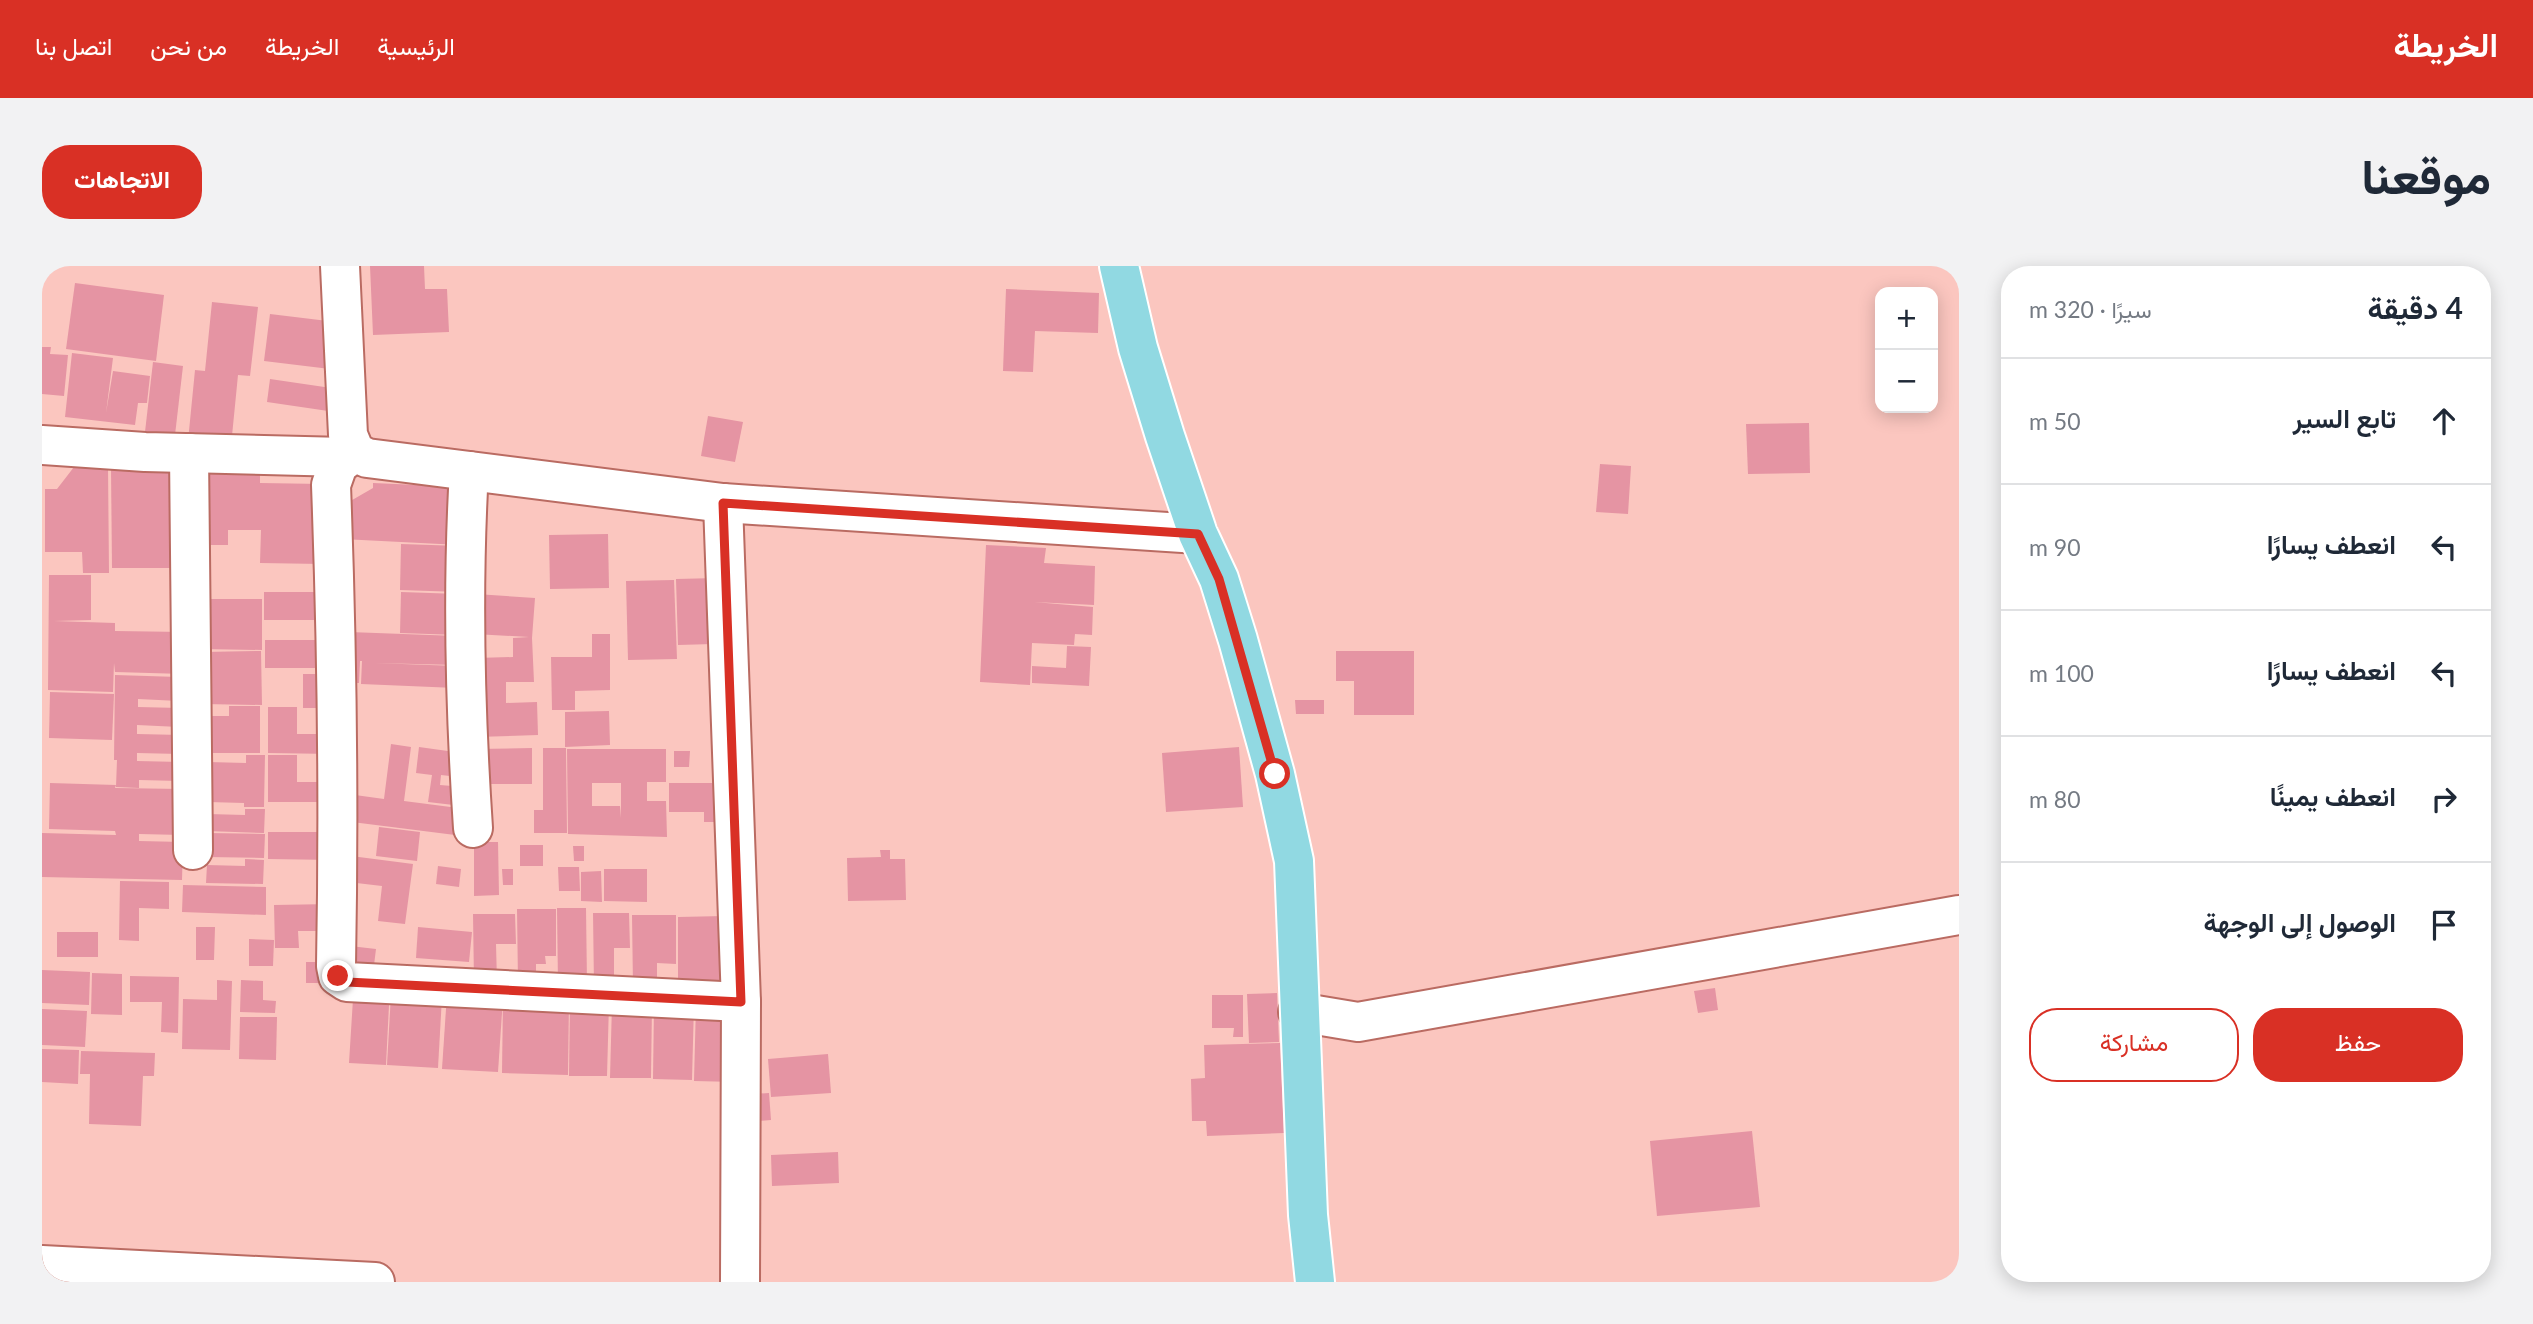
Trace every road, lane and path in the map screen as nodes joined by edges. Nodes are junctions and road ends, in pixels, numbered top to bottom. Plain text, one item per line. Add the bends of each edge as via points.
1 (340, 266) edge
2 (1119, 266) edge
3 (42, 445) edge
4 (188, 453) junction
5 (350, 455) junction
6 (469, 471) junction
7 (723, 503) junction
8 (1198, 534) junction
9 (473, 828) dead end
10 (192, 850) dead end
11 (1959, 915) edge
12 (741, 1002) junction
13 (1298, 1012) junction
14 (42, 1265) edge
15 (375, 1282) edge
16 (740, 1282) edge
17 (1315, 1282) edge

1 - 5 street
2 - 8 main road via 1138,348
3 - 4 street
4 - 5 street
4 - 10 street
5 - 6 street
5 - 12 street via 338,465 331,485 338,976 347,982
6 - 7 street
6 - 9 street via 467,740
7 - 8 street
7 - 12 street
8 - 13 main road via 1219,579 1238,640 1294,861
11 - 13 street via 1358,1022
12 - 16 street
13 - 17 main road
14 - 15 street

